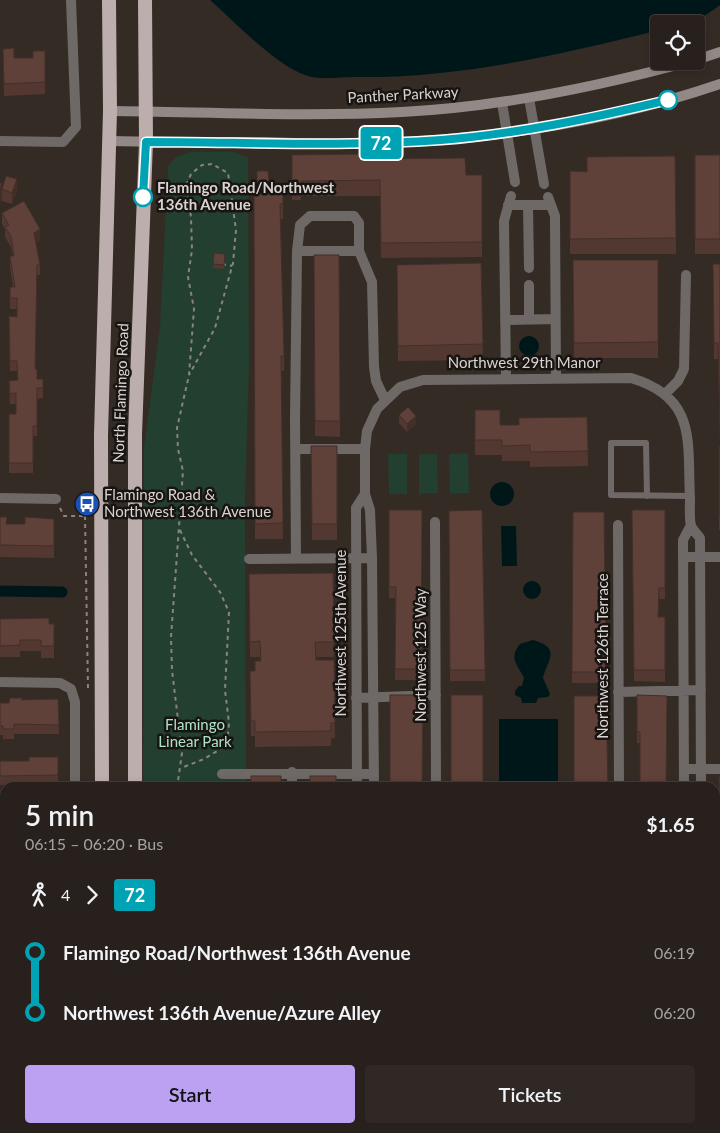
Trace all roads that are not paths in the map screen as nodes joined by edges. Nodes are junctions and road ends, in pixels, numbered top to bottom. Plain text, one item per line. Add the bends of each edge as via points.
1 (70, 0) edge
2 (110, 0) edge
3 (144, 0) edge
4 (720, 52) edge
5 (705, 57) edge
6 (659, 70) edge
7 (720, 84) edge
8 (529, 98) junction
9 (502, 103) junction
10 (110, 111) junction
11 (146, 112) junction
12 (534, 128) junction
13 (508, 132) junction
14 (0, 141) edge
15 (109, 141) junction
16 (146, 142) junction
17 (515, 182) dead end
18 (544, 184) dead end
19 (528, 205) junction
20 (359, 251) junction
21 (297, 252) junction
22 (529, 268) dead end
23 (686, 275) dead end
24 (529, 285) dead end
25 (529, 319) junction
26 (555, 319) junction
27 (505, 320) junction
28 (506, 378) junction
29 (556, 378) junction
30 (665, 394) junction
31 (385, 400) junction
32 (296, 449) junction
33 (365, 449) junction
34 (364, 494) junction
35 (646, 496) junction
36 (690, 496) junction
37 (0, 498) edge
38 (56, 499) road end
39 (435, 522) dead end
40 (618, 525) dead end
41 (691, 525) junction
42 (684, 557) junction
43 (700, 557) junction
44 (720, 557) edge
45 (356, 558) junction
46 (372, 558) junction
47 (249, 559) dead end
48 (296, 559) junction
49 (0, 682) edge
50 (683, 690) junction
51 (701, 690) junction
52 (618, 692) junction
53 (436, 696) junction
54 (356, 698) junction
55 (373, 698) junction
56 (684, 769) junction
57 (701, 769) junction
58 (720, 769) edge
59 (292, 772) junction
60 (222, 774) dead end
61 (357, 774) junction
62 (374, 774) junction
63 (75, 782) edge
64 (102, 782) edge
65 (135, 782) edge
66 (292, 782) edge
67 (357, 782) edge
68 (374, 782) edge
69 (436, 782) edge
70 (619, 782) edge
71 (684, 782) edge
72 (701, 782) edge

1 - 14 street via 76,127 63,142
2 - 10 highway, North Flamingo Road
3 - 11 highway, North Flamingo Road
4 - 5 main road
6 - 8 main road, Panther Parkway
7 - 12 main road via 636,108
8 - 9 main road, Panther Parkway
8 - 12 street
9 - 11 main road, Panther Parkway via 401,112
9 - 13 street
10 - 11 main road, Panther Parkway
10 - 15 highway, North Flamingo Road
11 - 16 highway, North Flamingo Road
12 - 13 main road
12 - 18 street
13 - 16 main road via 380,143
13 - 17 street
15 - 16 main road
15 - 64 highway, North Flamingo Road via 101,435
16 - 65 highway, North Flamingo Road via 135,434
19 - 22 street
19 - 26 street via 550,201 555,216
19 - 27 street via 510,201 504,221
20 - 21 street
20 - 21 street via 359,223 354,216 336,215 310,216 304,220 300,225
20 - 31 street via 372,282 374,367 376,381
21 - 32 street
23 - 30 street via 684,369
24 - 25 street
25 - 26 street
25 - 27 street
26 - 29 street
27 - 28 street
28 - 29 street, Northwest 29th Manor
28 - 31 street, Northwest 29th Manor via 423,380 400,387
29 - 30 street, Northwest 29th Manor via 630,378 645,382
30 - 36 street via 679,413 689,440
31 - 33 street, Northwest 125th Avenue via 372,418
32 - 33 street
32 - 48 street
33 - 34 street, Northwest 125th Avenue
34 - 45 street, Northwest 125th Avenue via 356,508
34 - 46 street, Northwest 125th Avenue via 370,510
35 - 35 lane via 611,495 611,443 646,442
35 - 36 lane
36 - 41 street
37 - 38 street
39 - 53 street, Northwest 125 Way
40 - 52 street, Northwest 126th Terrace
41 - 42 street via 683,540
41 - 43 street via 700,538
42 - 43 street
42 - 50 street
43 - 44 street
43 - 51 street
45 - 46 street
45 - 48 street
45 - 54 street, Northwest 125th Avenue
46 - 55 street, Northwest 125th Avenue
47 - 48 street
49 - 63 street via 60,682 70,689 76,702
50 - 51 street
50 - 52 street
50 - 56 street
51 - 57 street
52 - 70 street, Northwest 126th Terrace
53 - 55 street
53 - 69 street, Northwest 125 Way
54 - 55 street
54 - 61 street, Northwest 125th Avenue
55 - 62 street, Northwest 125th Avenue
56 - 57 street
56 - 71 street
57 - 58 street
57 - 72 street
59 - 60 street
59 - 61 street
59 - 66 street
61 - 62 street
61 - 67 street, Northwest 125th Avenue
62 - 68 street, Northwest 125th Avenue

